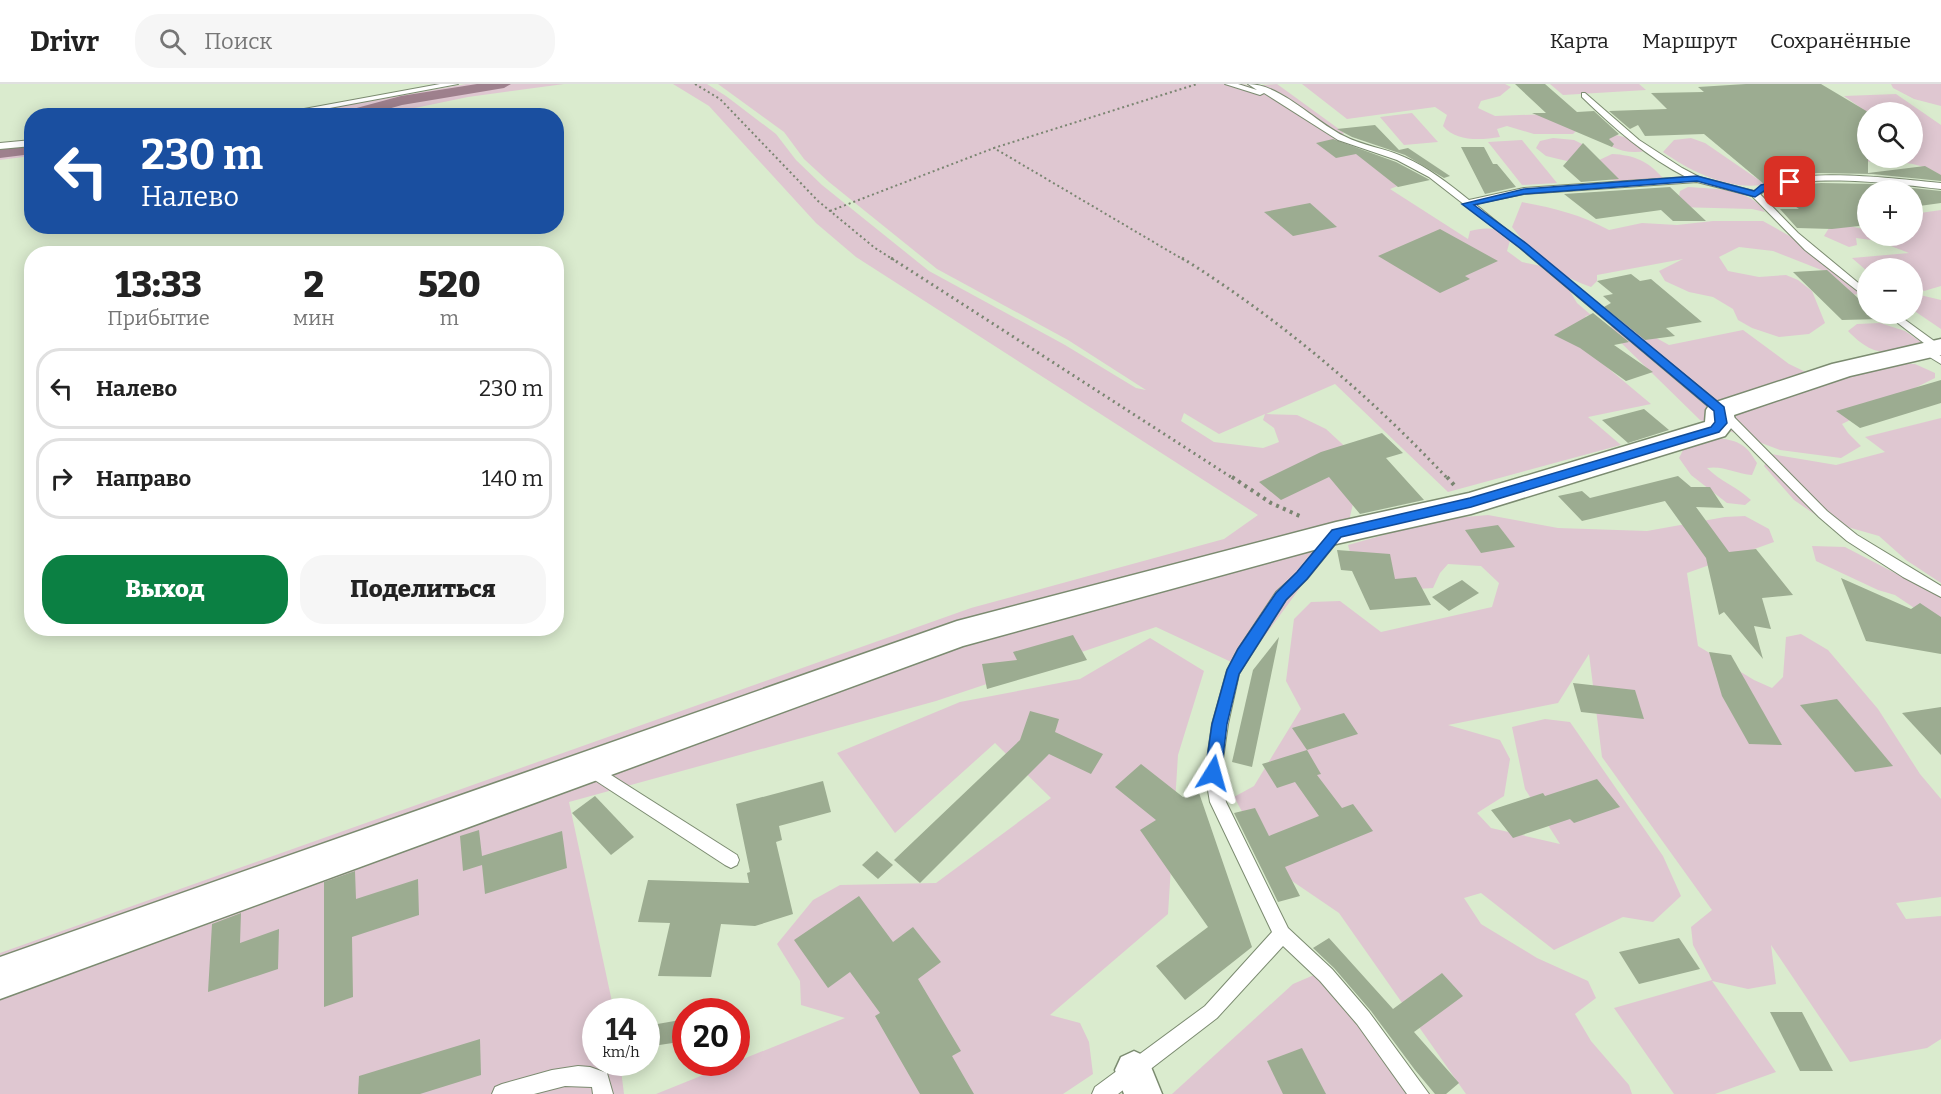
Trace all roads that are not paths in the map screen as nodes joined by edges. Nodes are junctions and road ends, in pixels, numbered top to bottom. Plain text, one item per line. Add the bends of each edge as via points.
1 (454, 84) edge
2 (1229, 84) edge
3 (1252, 84) edge
4 (1585, 95) dead end
5 (1282, 99) junction
6 (316, 108) edge
7 (24, 143) edge
8 (0, 146) edge
9 (1697, 178) junction
10 (1941, 186) edge
11 (1755, 194) junction
12 (1467, 204) junction
13 (1857, 287) edge
14 (1903, 324) edge
15 (1936, 352) edge
16 (1720, 410) junction
17 (1336, 533) junction
18 (1941, 592) edge
19 (588, 767) junction
20 (731, 861) dead end
21 (1282, 934) junction
22 (0, 978) edge
23 (1139, 1082) edge
24 (502, 1094) edge
25 (603, 1094) edge
26 (1102, 1094) edge
27 (1419, 1094) edge

1 - 6 lane
2 - 5 lane
3 - 5 lane
4 - 9 lane via 1656,158
5 - 12 lane via 1341,138 1418,166
7 - 8 lane
9 - 11 lane
9 - 12 lane via 1524,191
10 - 11 lane via 1887,180 1809,180 1764,186
11 - 13 lane via 1800,240
12 - 16 lane
14 - 15 lane
15 - 16 street via 1842,370
16 - 17 street via 1721,423 1715,429 1471,503
16 - 18 lane via 1852,538
17 - 19 street via 957,634
17 - 21 lane via 1281,596 1237,664 1220,724 1213,773 1218,802
19 - 20 lane
19 - 22 street
21 - 23 lane via 1211,1012
21 - 27 lane via 1341,992
23 - 26 lane
24 - 25 lane via 575,1075 600,1080

